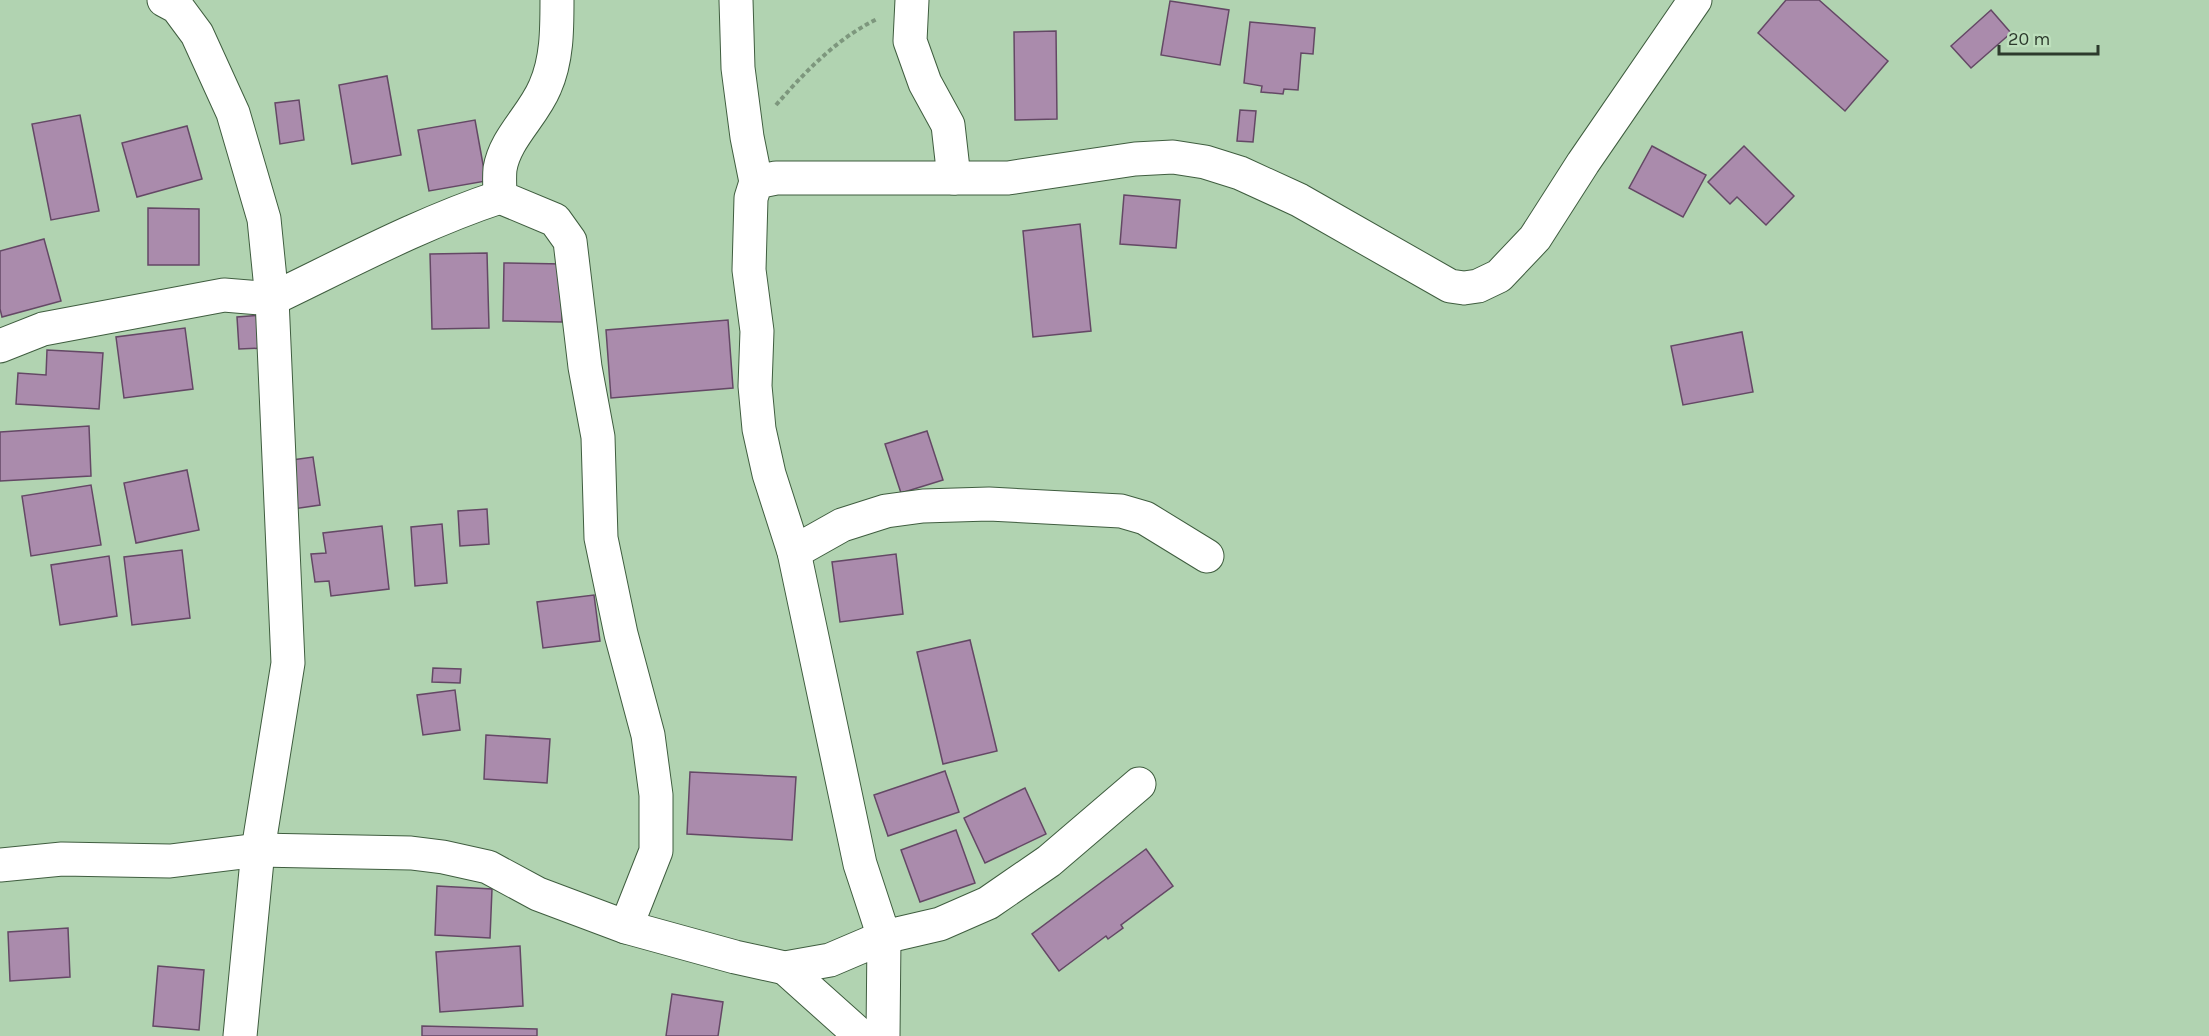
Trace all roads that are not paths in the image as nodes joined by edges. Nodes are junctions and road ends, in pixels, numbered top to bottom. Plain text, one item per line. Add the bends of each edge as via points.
1 (164, 0) edge
2 (557, 0) edge
3 (736, 0) edge
4 (1695, 0) edge
5 (911, 1) edge
6 (954, 178) junction
7 (756, 182) junction
8 (500, 197) junction
9 (272, 299) junction
10 (0, 346) edge
11 (794, 552) junction
12 (1207, 556) dead end
13 (1139, 784) dead end
14 (258, 850) junction
15 (0, 865) edge
16 (626, 927) junction
17 (884, 937) junction
18 (785, 968) junction
19 (240, 1036) edge
20 (861, 1036) edge
21 (883, 1036) edge

1 - 9 street via 177,7 197,34 233,113 264,219
2 - 8 street via 553,64 544,89 510,143 500,169
3 - 7 street via 738,68
4 - 6 street via 1535,238 1499,276 1478,286 1450,286 1299,200 1205,162 1163,157 1008,178
5 - 6 street via 910,41 925,83 948,124
6 - 7 street via 776,178
7 - 11 street via 751,198 749,270 757,331 755,386 759,429
8 - 9 street via 414,232
8 - 16 street via 555,220 570,241 598,437 601,538 648,735 656,795 656,851
9 - 10 street via 224,295 43,329
9 - 14 street via 288,663
11 - 12 street via 842,525 886,511 989,504 1121,512 1145,518
11 - 17 street via 860,864
13 - 17 street via 1049,861 988,903 940,924
14 - 15 street via 170,861 62,858
14 - 16 street via 444,857 488,867 538,894
14 - 19 street
16 - 18 street
17 - 18 street via 830,960
17 - 21 street
18 - 20 street

